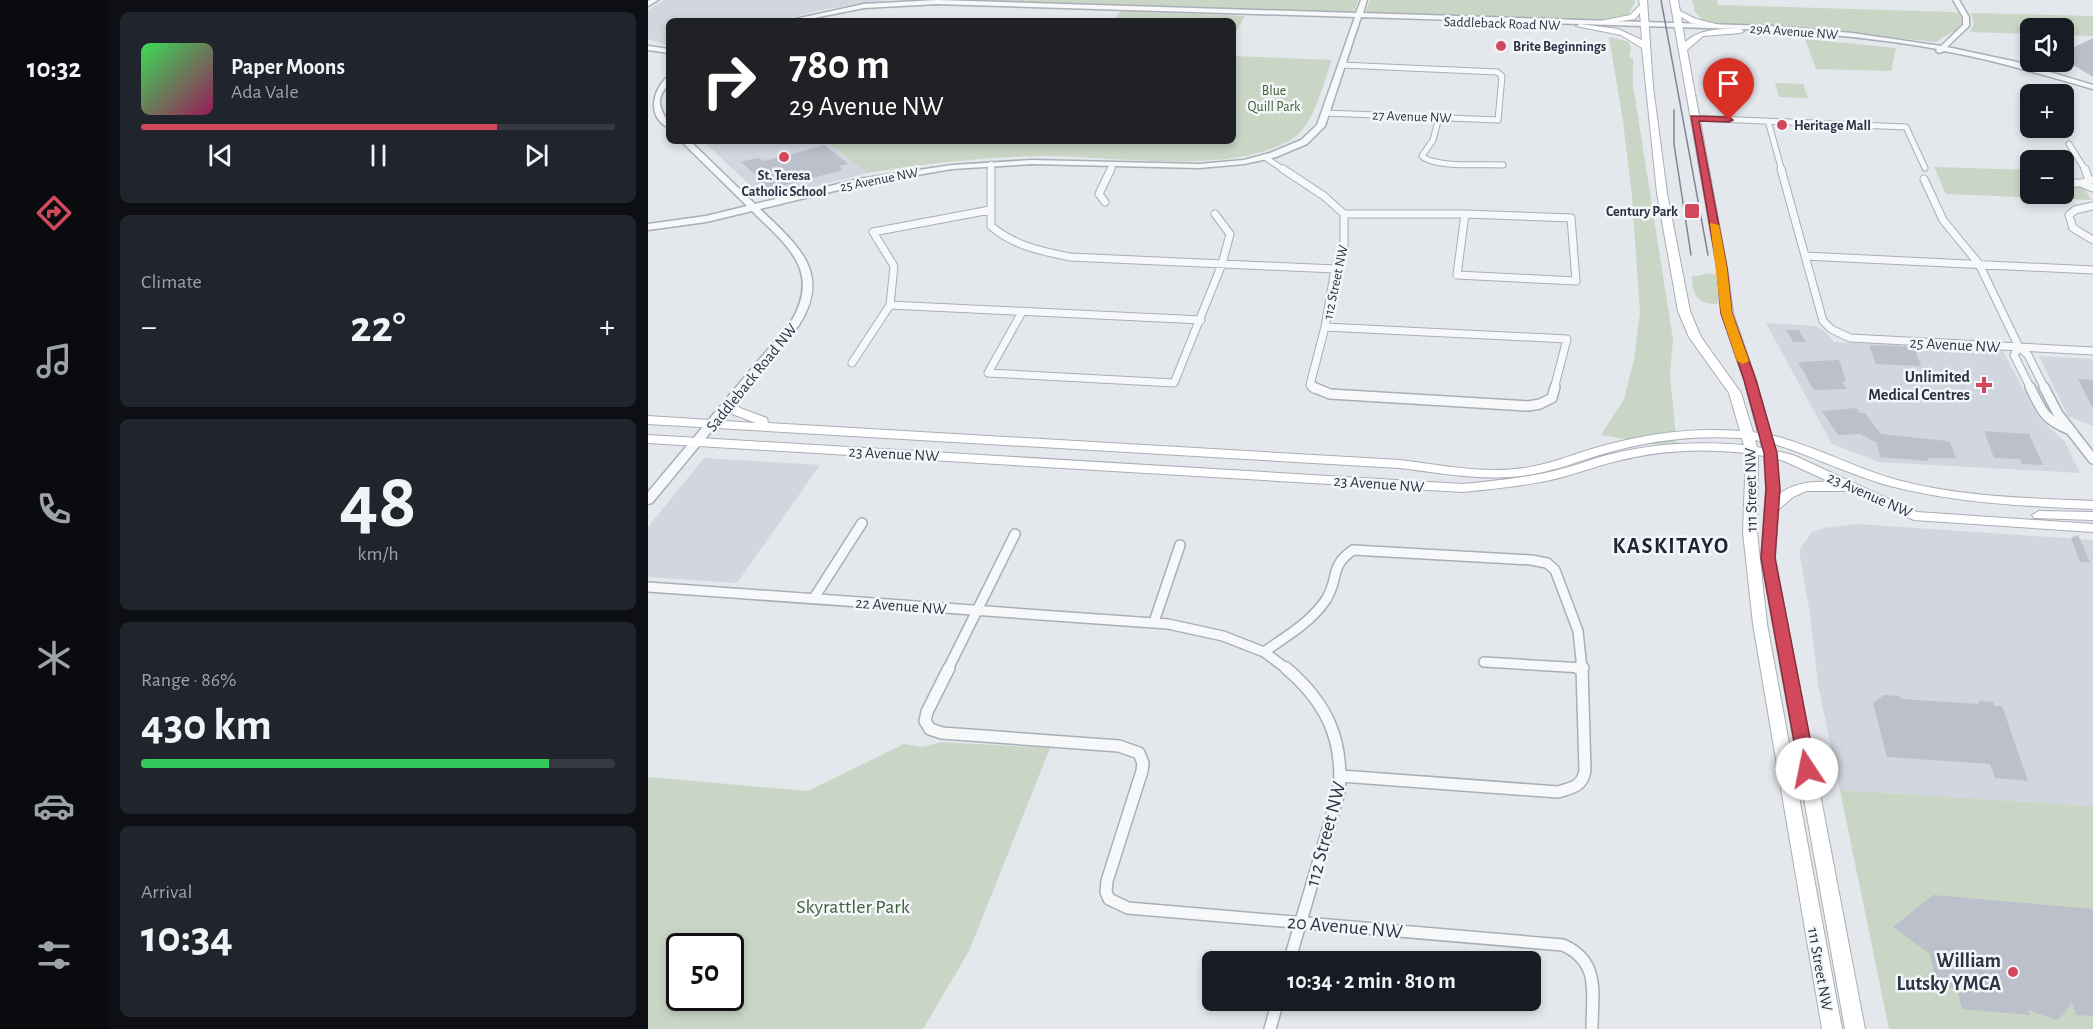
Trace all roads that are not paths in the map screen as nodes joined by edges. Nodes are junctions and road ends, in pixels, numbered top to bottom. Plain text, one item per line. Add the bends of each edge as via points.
1 (655, 0) edge
2 (1364, 0) edge
3 (1674, 0) edge
4 (1956, 0) edge
5 (1643, 3) edge
6 (648, 4) edge
7 (1676, 12) junction
8 (1359, 15) junction
9 (804, 18) edge
10 (1600, 22) junction
11 (1580, 26) junction
12 (1645, 26) junction
13 (1720, 26) junction
14 (1679, 27) junction
15 (1740, 32) junction
16 (1646, 47) junction
17 (648, 48) edge
18 (1683, 50) junction
19 (1940, 50) junction
20 (666, 51) edge
21 (1342, 65) junction
22 (666, 83) edge
23 (2093, 87) edge
24 (2093, 93) edge
25 (1325, 113) junction
26 (1439, 117) junction
27 (1694, 118) junction
28 (1768, 121) junction
29 (666, 123) edge
30 (688, 144) edge
31 (2069, 144) dead end
32 (1265, 158) junction
33 (991, 164) junction
34 (1113, 165) junction
35 (1503, 165) dead end
36 (1925, 168) dead end
37 (1924, 179) dead end
38 (2088, 181) edge
39 (2093, 188) edge
40 (1106, 202) dead end
41 (2093, 207) edge
42 (754, 208) junction
43 (990, 210) junction
44 (1465, 213) junction
45 (1215, 214) dead end
46 (1344, 214) junction
47 (648, 227) edge
48 (2093, 240) edge
49 (1805, 256) junction
50 (1222, 264) junction
51 (1979, 264) junction
52 (1335, 269) junction
53 (2093, 270) edge
54 (890, 306) junction
55 (1022, 312) junction
56 (1201, 320) junction
57 (1325, 327) junction
58 (2019, 347) junction
59 (2093, 351) edge
60 (852, 363) dead end
61 (730, 402) junction
62 (648, 420) edge
63 (712, 423) junction
64 (800, 429) junction
65 (2070, 430) junction
66 (648, 431) edge
67 (1748, 436) junction
68 (924, 437) junction
69 (1767, 438) junction
70 (648, 439) edge
71 (697, 442) junction
72 (1752, 451) junction
73 (1770, 453) junction
74 (2093, 459) edge
75 (1856, 489) junction
76 (648, 500) edge
77 (2093, 505) edge
78 (1772, 509) junction
79 (1925, 516) junction
80 (2093, 516) edge
81 (862, 523) dead end
82 (2093, 528) edge
83 (1016, 534) dead end
84 (1180, 545) dead end
85 (648, 587) edge
86 (814, 598) junction
87 (978, 610) junction
88 (1154, 622) junction
89 (1264, 652) junction
90 (1484, 662) dead end
91 (1583, 668) junction
92 (1341, 776) junction
93 (1300, 922) junction
94 (1292, 951) edge
95 (1275, 1011) edge
96 (1270, 1029) edge
97 (1592, 1029) edge
98 (1832, 1029) edge
99 (1855, 1029) edge

1 - 6 street
2 - 8 street
3 - 7 main road, 111 Street NW
4 - 19 street via 1966,16 1966,26
5 - 10 main road via 1628,18
5 - 12 main road, 111 Street NW
7 - 13 main road via 1694,21
7 - 14 main road, 111 Street NW
8 - 9 street, Saddleback Road NW via 937,2 864,6
8 - 10 street, Saddleback Road NW
8 - 11 street, Saddleback Road NW
8 - 21 street
10 - 12 street, Saddleback Road NW
11 - 12 street, Saddleback Road NW
11 - 16 main road via 1634,36
12 - 14 street, 29A Avenue NW
12 - 16 main road, 111 Street NW
13 - 14 street, 29A Avenue NW
13 - 19 street, 29A Avenue NW via 1818,32
14 - 15 street, 29A Avenue NW
14 - 18 main road, 111 Street NW
15 - 18 main road via 1697,35
15 - 19 street, 29A Avenue NW via 1841,38
16 - 67 main road, 111 Street NW via 1662,193 1684,311 1695,337 1735,393
17 - 20 street
18 - 27 main road, 111 Street NW
19 - 23 street via 2028,68
19 - 24 street
21 - 25 street
21 - 26 street, 27 Avenue NW via 1497,72 1502,76 1498,120
22 - 29 street via 657,93 656,105
25 - 26 street, 27 Avenue NW
25 - 32 street via 1321,126 1309,138
26 - 35 street via 1424,159 1436,163
27 - 28 street
27 - 69 main road, 111 Street NW via 1727,313
28 - 36 street via 1906,127
28 - 49 street
30 - 42 street, Saddleback Road NW
31 - 38 street via 2088,174
32 - 34 street, 25 Avenue NW via 1199,166
32 - 46 street via 1324,196
33 - 34 street, 25 Avenue NW
33 - 42 street, 25 Avenue NW via 885,176
33 - 43 street
34 - 40 street via 1099,194
37 - 51 street via 1943,220
38 - 39 street
41 - 48 street via 2075,210 2068,219 2073,228
42 - 47 street, 25 Avenue NW
42 - 61 street, Saddleback Road NW via 797,250 805,264 809,285 804,308 795,323
43 - 50 street via 991,226 1003,238 1030,250 1070,256
43 - 54 street via 873,232 894,266
44 - 44 street via 1571,218 1576,281 1457,275
44 - 46 street
45 - 50 street via 1230,234
46 - 52 street, 112 Street NW via 1344,247
49 - 51 street
49 - 58 street, 25 Avenue NW via 1823,321 1850,338
50 - 52 street
50 - 56 street
51 - 53 street
51 - 58 street
52 - 57 street, 112 Street NW
54 - 55 street
54 - 60 street
55 - 56 street
55 - 56 street via 988,372 1174,383
57 - 57 street, 112 Street NW via 1567,339 1552,398 1528,406 1316,390 1310,385
58 - 59 street, 25 Avenue NW
58 - 65 street via 2028,355 2055,410
58 - 65 street via 2014,355 2040,410 2051,422
61 - 63 street, Saddleback Road NW
61 - 64 main road via 736,411 753,419
62 - 63 main road, 23 Avenue NW
63 - 64 main road, 23 Avenue NW
63 - 66 main road via 695,430
63 - 71 street, Saddleback Road NW
64 - 68 main road, 23 Avenue NW
65 - 74 street
67 - 68 main road, 23 Avenue NW via 1678,434 1517,473
67 - 69 main road, 23 Avenue NW
67 - 72 main road, 111 Street NW
68 - 71 main road via 728,435
69 - 73 main road, 111 Street NW
69 - 77 main road, 23 Avenue NW via 1923,490 1980,499
70 - 71 main road, 23 Avenue NW
71 - 72 main road, 23 Avenue NW via 1463,488 1558,474 1658,449 1696,446
71 - 76 street, Saddleback Road NW
72 - 73 main road, 23 Avenue NW
72 - 98 main road, 111 Street NW via 1750,532 1760,624
73 - 75 main road, 23 Avenue NW
73 - 78 main road, 111 Street NW
75 - 78 main road via 1807,486 1789,491
75 - 79 main road, 23 Avenue NW via 1914,516
78 - 99 main road, 111 Street NW via 1768,558
79 - 80 main road via 1931,512
79 - 82 main road, 23 Avenue NW
81 - 86 street
83 - 87 street
84 - 88 street
85 - 86 street, 22 Avenue NW
86 - 87 street, 22 Avenue NW
87 - 88 street, 22 Avenue NW
87 - 93 street, 20 Avenue NW via 927,712 926,726 942,733 1119,746 1139,753 1142,771 1107,881 1109,900 1128,908
88 - 89 street, 22 Avenue NW via 1215,633
89 - 91 street via 1323,604 1333,587 1339,563 1348,552 1365,549 1546,563 1557,574 1572,611 1581,641
89 - 92 street, 112 Street NW via 1302,681 1326,713 1338,746
90 - 91 street
91 - 92 street via 1585,770 1578,786 1558,792
92 - 93 street, 112 Street NW
93 - 94 street, 112 Street NW
93 - 97 street, 20 Avenue NW via 1570,947 1581,953 1591,972
95 - 96 street

